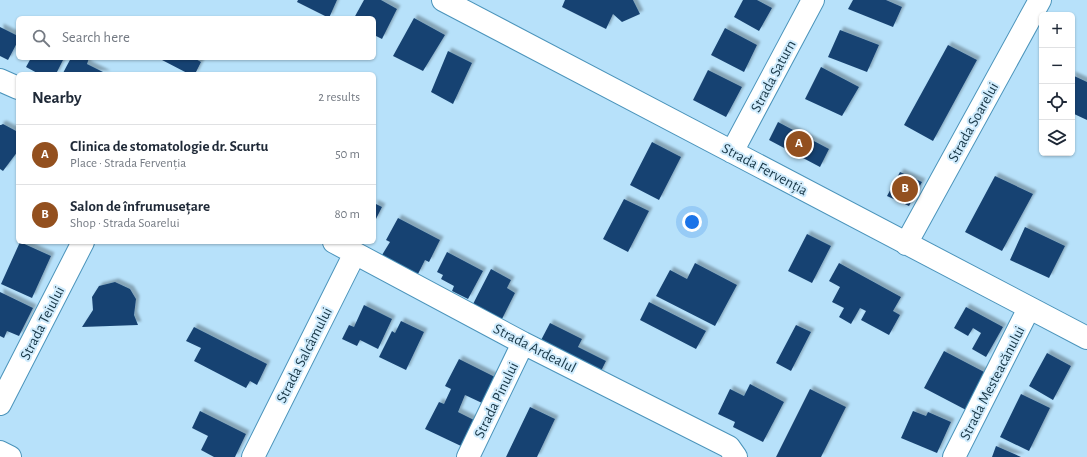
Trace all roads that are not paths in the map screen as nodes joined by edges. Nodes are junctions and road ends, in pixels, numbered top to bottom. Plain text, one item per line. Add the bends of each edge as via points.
1 (443, 0) edge
2 (813, 0) edge
3 (1040, 0) edge
4 (0, 80) edge
5 (16, 87) edge
6 (732, 152) junction
7 (83, 244) edge
8 (338, 244) edge
9 (906, 244) junction
10 (355, 253) junction
11 (1029, 308) junction
12 (1087, 338) edge
13 (523, 342) junction
14 (0, 404) edge
15 (0, 452) edge
16 (736, 456) edge
17 (10, 457) edge
18 (252, 457) edge
19 (468, 457) edge
20 (954, 457) edge

1 - 6 street, Strada Fervenția
2 - 6 street, Strada Saturn
3 - 9 street, Strada Soarelui
4 - 5 street
6 - 9 street, Strada Fervenția
7 - 14 street, Strada Teiului
8 - 10 street, Strada Ardealul
9 - 11 street, Strada Fervenția
10 - 13 street, Strada Ardealul
10 - 18 street, Strada Salcâmului
11 - 12 street, Strada Fervenția
11 - 20 street, Strada Mesteacănului
13 - 16 street, Strada Ardealul via 730,447
13 - 19 street, Strada Pinului
15 - 17 street

